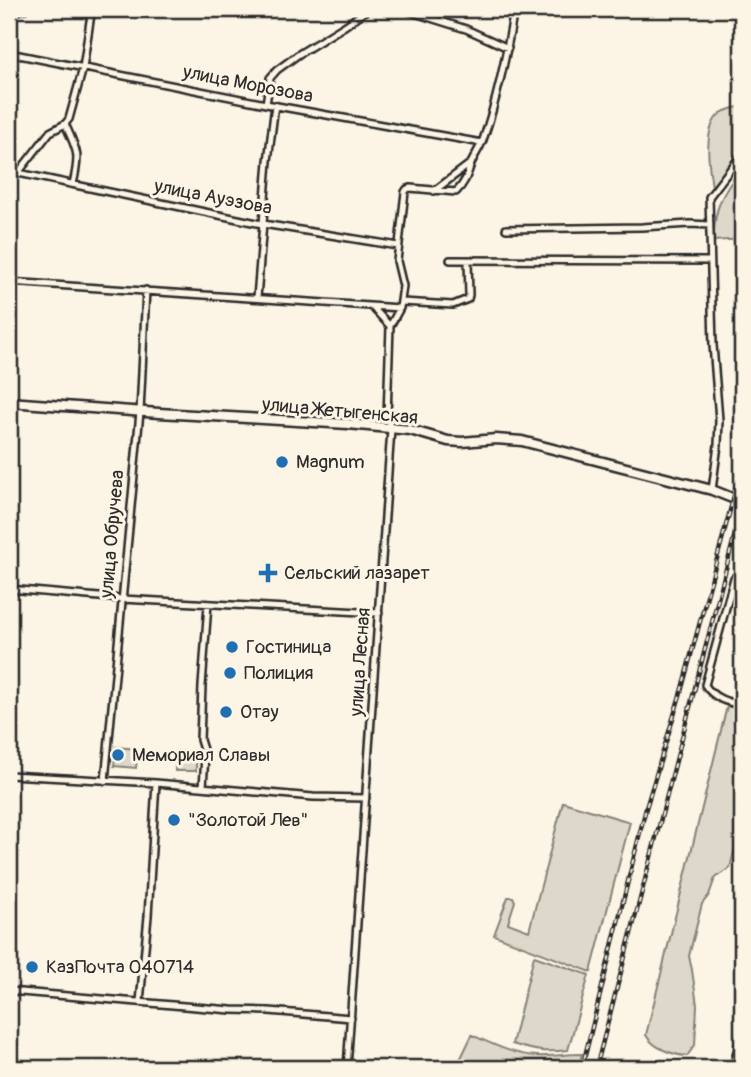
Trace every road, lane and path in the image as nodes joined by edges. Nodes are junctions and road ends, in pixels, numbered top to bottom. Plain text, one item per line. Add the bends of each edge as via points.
1 (25, 9) edge
2 (368, 9) edge
3 (402, 9) edge
4 (514, 9) edge
5 (9, 14) edge
6 (91, 14) dead end
7 (508, 47) junction
8 (9, 53) edge
9 (83, 68) junction
10 (266, 104) junction
11 (275, 105) junction
12 (65, 124) junction
13 (482, 144) junction
14 (742, 154) edge
15 (471, 163) junction
16 (9, 171) edge
17 (18, 173) junction
18 (73, 184) junction
19 (434, 191) junction
20 (263, 224) junction
21 (710, 225) junction
22 (506, 229) dead end
23 (398, 246) junction
24 (450, 260) dead end
25 (468, 261) junction
26 (710, 261) junction
27 (9, 282) edge
28 (146, 290) junction
29 (257, 298) junction
30 (401, 305) junction
31 (372, 307) junction
32 (390, 326) junction
33 (9, 402) edge
34 (139, 412) junction
35 (391, 429) junction
36 (712, 490) junction
37 (742, 502) edge
38 (742, 572) edge
39 (9, 589) edge
40 (122, 599) junction
41 (208, 604) junction
42 (379, 613) junction
43 (742, 705) edge
44 (9, 775) edge
45 (105, 781) junction
46 (156, 783) junction
47 (204, 788) junction
48 (366, 798) junction
49 (9, 991) edge
50 (140, 1002) junction
51 (351, 1018) junction
52 (742, 1032) edge
53 (347, 1068) edge
54 (733, 1068) edge

1 - 5 street
2 - 10 street via 277,70 268,83
3 - 7 street
4 - 7 street
6 - 9 street
7 - 13 street
8 - 9 street, улица Морозова
9 - 10 street, улица Морозова
9 - 12 street
10 - 11 street, улица Морозова
11 - 13 street, улица Морозова
11 - 20 street
12 - 17 street via 50,132
12 - 18 street via 77,151
13 - 15 street
14 - 21 street via 709,197
15 - 19 street
15 - 19 street via 456,192
16 - 17 street, улица Ауэзова
17 - 18 street, улица Ауэзова
18 - 20 street, улица Ауэзова
19 - 23 street via 406,190
20 - 23 street, улица Ауэзова
20 - 29 street
21 - 22 street
21 - 26 street
23 - 30 street
24 - 25 street
25 - 26 street
25 - 30 street via 468,299 453,305
26 - 36 street via 719,420
27 - 28 street
28 - 29 street
28 - 34 street, улица Обручева
29 - 31 street
30 - 31 street
30 - 32 street, улица Лесная
31 - 32 street
32 - 35 street, улица Лесная via 387,416
33 - 34 main road, улица Жетыгенская
34 - 35 main road, улица Жетыгенская
34 - 40 street, улица Обручева
35 - 36 main road, улица Жетыгенская via 448,441 522,441
35 - 42 street, улица Лесная
36 - 37 main road, улица Жетыгенская
38 - 43 street via 734,578 705,685 714,696
39 - 40 street
40 - 41 street
40 - 45 street, улица Обручева
41 - 42 street
41 - 47 street via 200,740 205,755
42 - 48 street, улица Лесная
44 - 45 street
45 - 46 street
46 - 47 street
46 - 50 street
47 - 48 street
48 - 51 street, улица Лесная
49 - 50 street
50 - 51 street
51 - 53 street, улица Лесная
52 - 54 street

